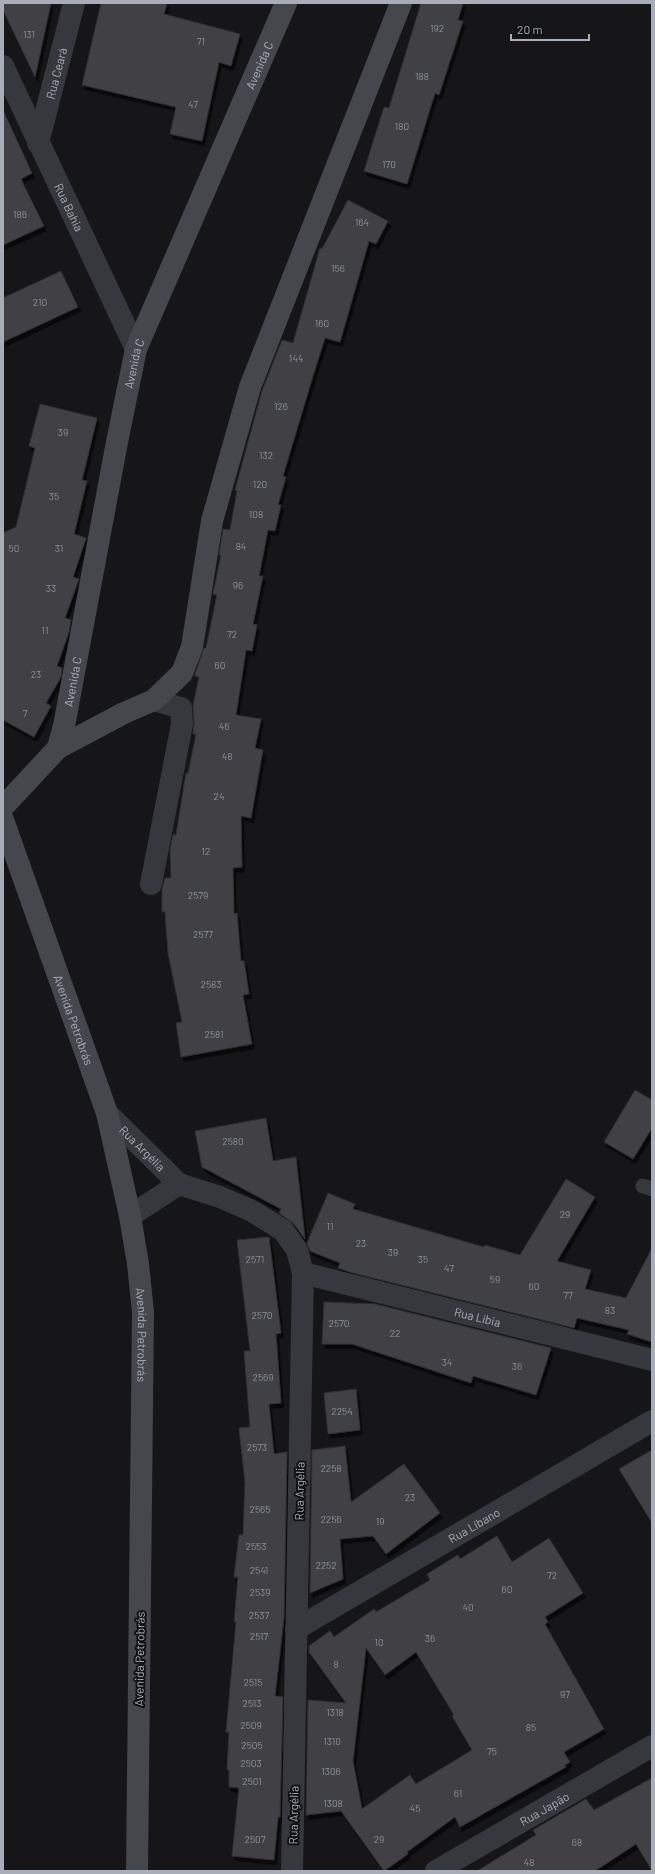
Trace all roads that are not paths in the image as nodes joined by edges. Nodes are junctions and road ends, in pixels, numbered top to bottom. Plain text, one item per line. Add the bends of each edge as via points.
1 (74, 3) edge
2 (286, 3) edge
3 (401, 3) edge
4 (3, 66) edge
5 (38, 143) junction
6 (136, 349) junction
7 (154, 700) junction
8 (58, 748) junction
9 (3, 807) edge
10 (3, 820) edge
11 (151, 884) dead end
12 (107, 1113) junction
13 (179, 1184) junction
14 (130, 1216) junction
15 (303, 1273) junction
16 (652, 1360) edge
17 (652, 1421) edge
18 (296, 1629) junction
19 (652, 1746) edge
20 (137, 1871) edge
21 (292, 1871) edge
22 (436, 1871) edge

1 - 5 street, Rua Ceará
2 - 6 main road, Avenida C
3 - 7 main road, Avenida C via 250,387 212,521 192,647 182,673
4 - 5 street, Rua Bahia
5 - 6 street, Rua Bahia
6 - 8 main road, Avenida C
7 - 8 main road, Avenida C
7 - 11 street via 181,708 182,724
8 - 9 main road, Avenida C
10 - 12 main road, Avenida Petrobrás
12 - 13 street, Rua Argélia
12 - 14 main road, Avenida Petrobrás
13 - 14 street
13 - 15 street, Rua Argélia via 220,1197 252,1211 283,1230 297,1250
14 - 20 main road, Avenida Petrobrás via 143,1312
15 - 16 street, Rua Líbia
15 - 18 street, Rua Argélia
17 - 18 street, Rua Líbano
18 - 21 street, Rua Argélia
19 - 22 street, Rua Japão

